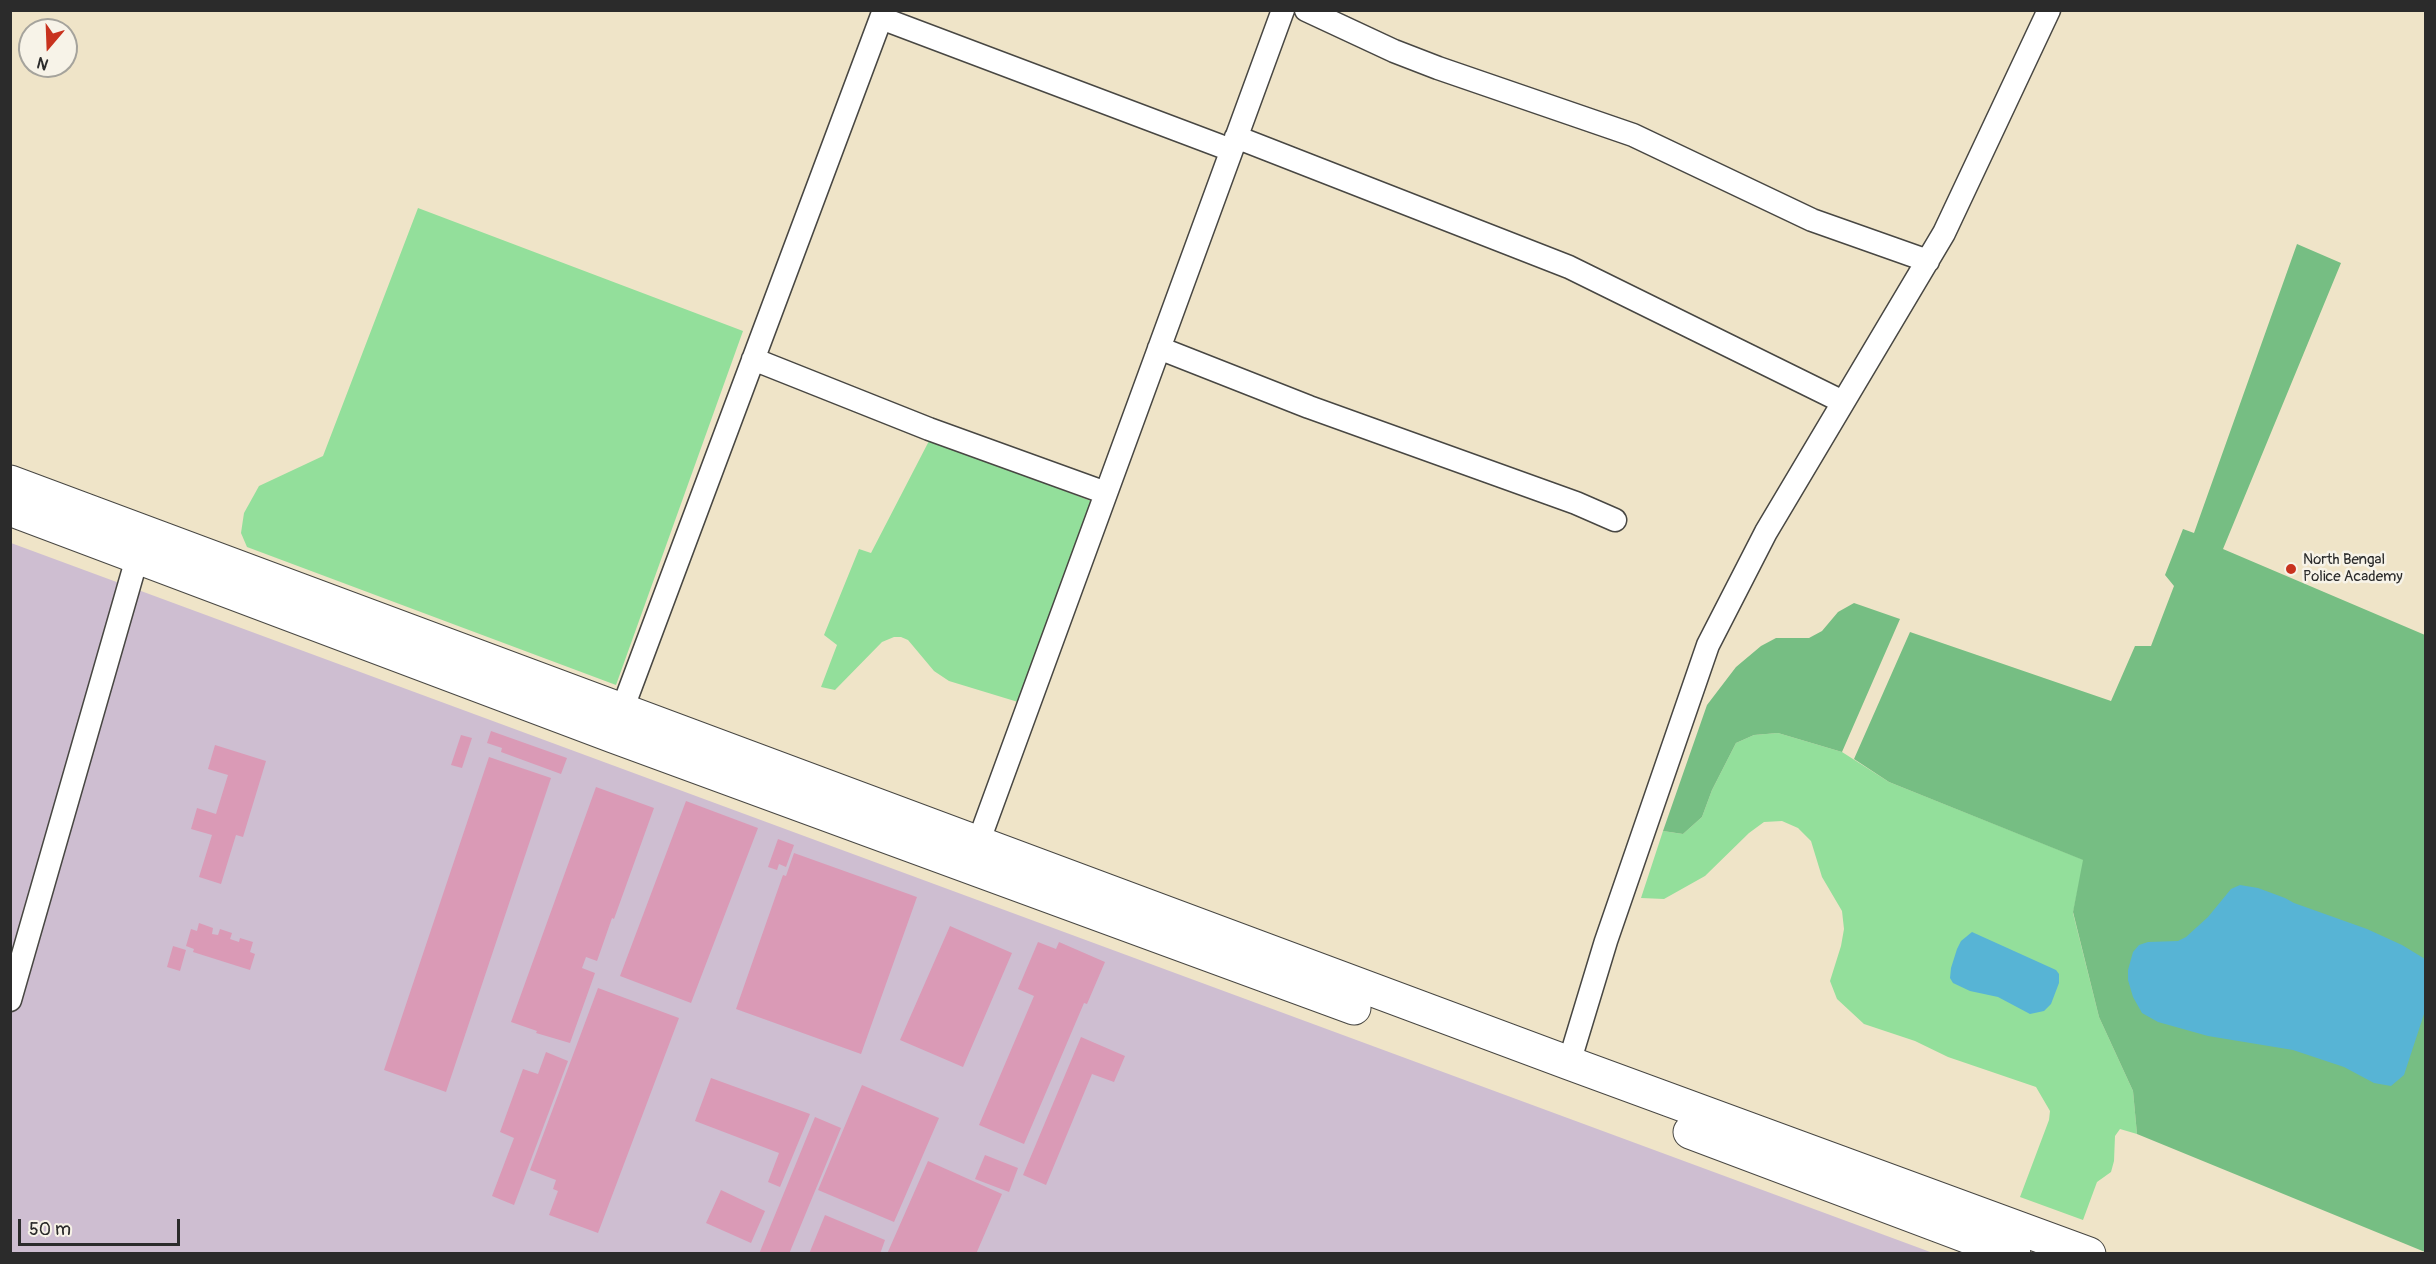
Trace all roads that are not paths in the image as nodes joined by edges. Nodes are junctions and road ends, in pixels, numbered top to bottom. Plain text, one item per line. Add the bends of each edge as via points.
1 (1306, 10) edge
2 (2049, 10) edge
3 (1279, 12) edge
4 (883, 14) edge
5 (1234, 144) junction
6 (1928, 261) junction
7 (1159, 348) junction
8 (753, 359) junction
9 (1843, 402) junction
10 (10, 482) edge
11 (1106, 494) junction
12 (10, 510) edge
13 (1615, 520) dead end
14 (141, 545) junction
15 (618, 723) junction
16 (978, 843) junction
17 (10, 1000) edge
18 (1569, 1064) junction
19 (2014, 1254) edge
20 (2089, 1254) edge

1 - 6 street via 1438,68 1633,135 1812,220
2 - 6 street
3 - 5 street
4 - 5 street
4 - 8 street
5 - 7 street
5 - 9 street via 1569,267
6 - 9 street
7 - 11 street
7 - 13 street
8 - 11 street
8 - 15 street
9 - 18 street via 1766,532 1708,645 1606,941
10 - 14 street
11 - 16 street
12 - 14 street
14 - 15 street
14 - 17 street
15 - 16 street
15 - 19 street
16 - 18 street
18 - 20 street

